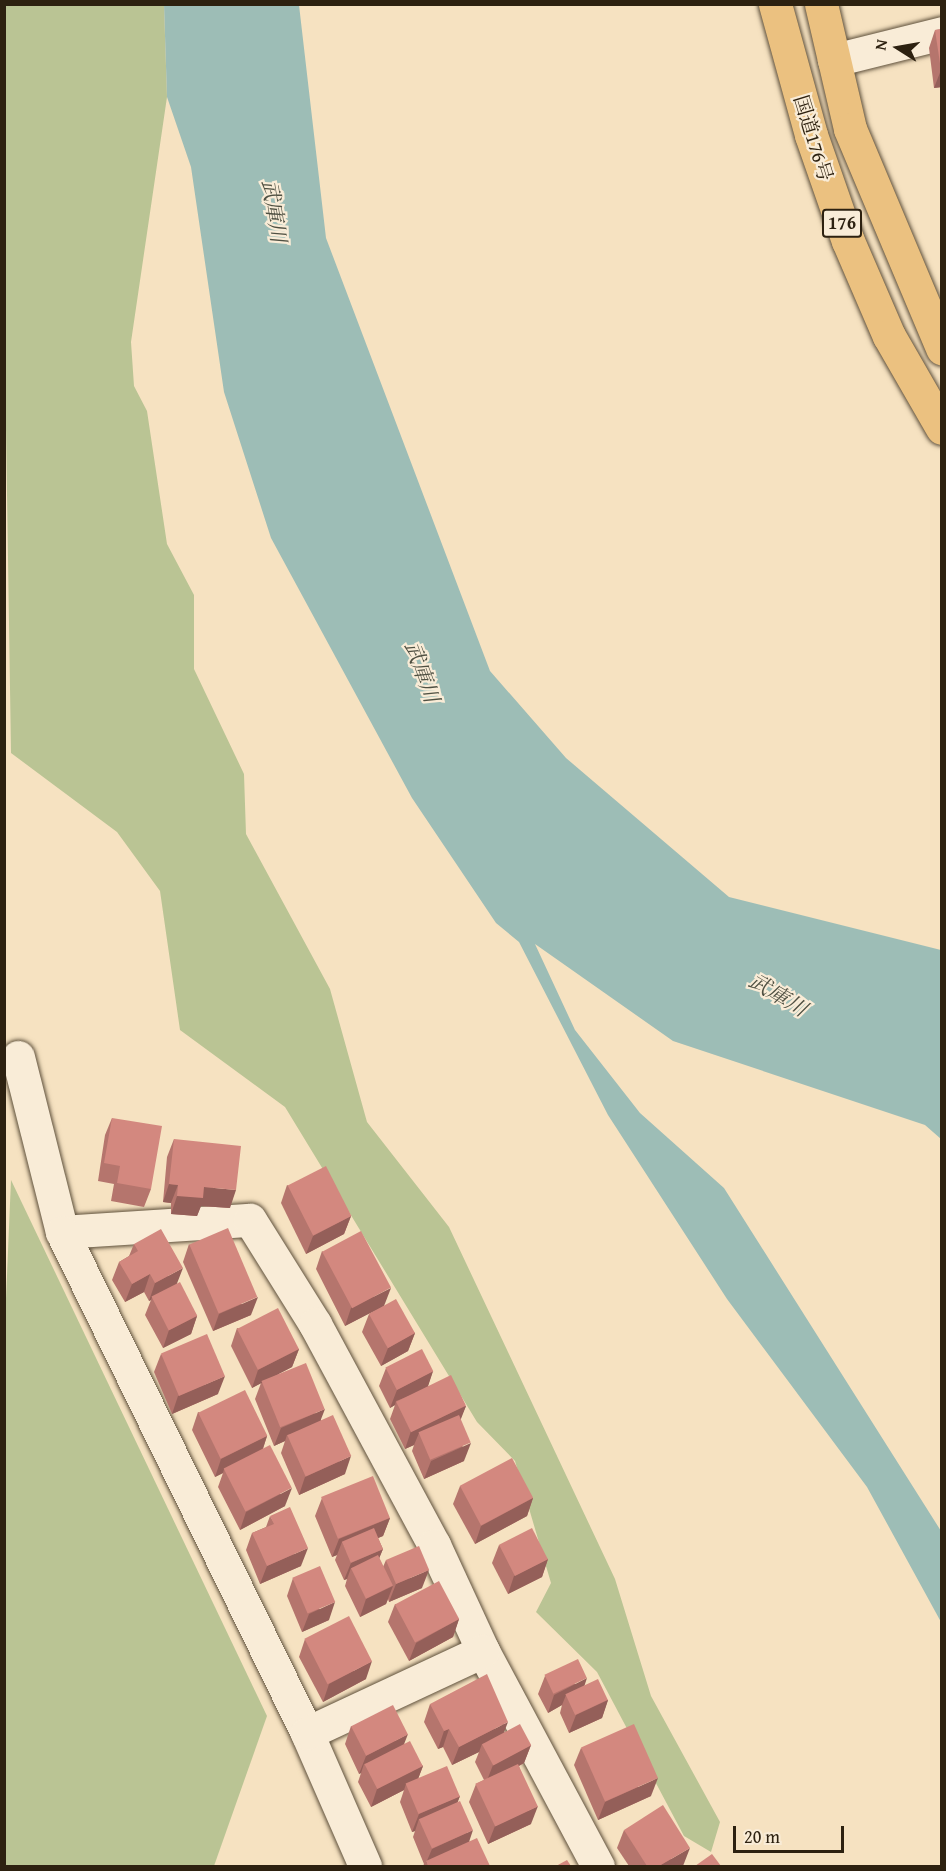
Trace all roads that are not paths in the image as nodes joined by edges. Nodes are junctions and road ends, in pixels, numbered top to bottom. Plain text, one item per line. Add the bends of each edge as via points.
1 (775, 4) edge
2 (821, 4) edge
3 (942, 33) edge
4 (834, 60) junction
5 (942, 348) edge
6 (942, 428) edge
7 (18, 1057) dead end
8 (62, 1232) junction
9 (483, 1651) junction
10 (308, 1733) junction
11 (365, 1866) edge
12 (598, 1866) edge

1 - 6 highway, 国道176号 / 176 via 811,135 848,241 889,336
2 - 4 highway, 国道176号 / 176
3 - 4 street
4 - 5 highway, 国道176号 / 176 via 850,129
7 - 8 street
8 - 9 street via 250,1220 332,1355 434,1545
8 - 10 street
9 - 10 street
9 - 12 street
10 - 11 street

